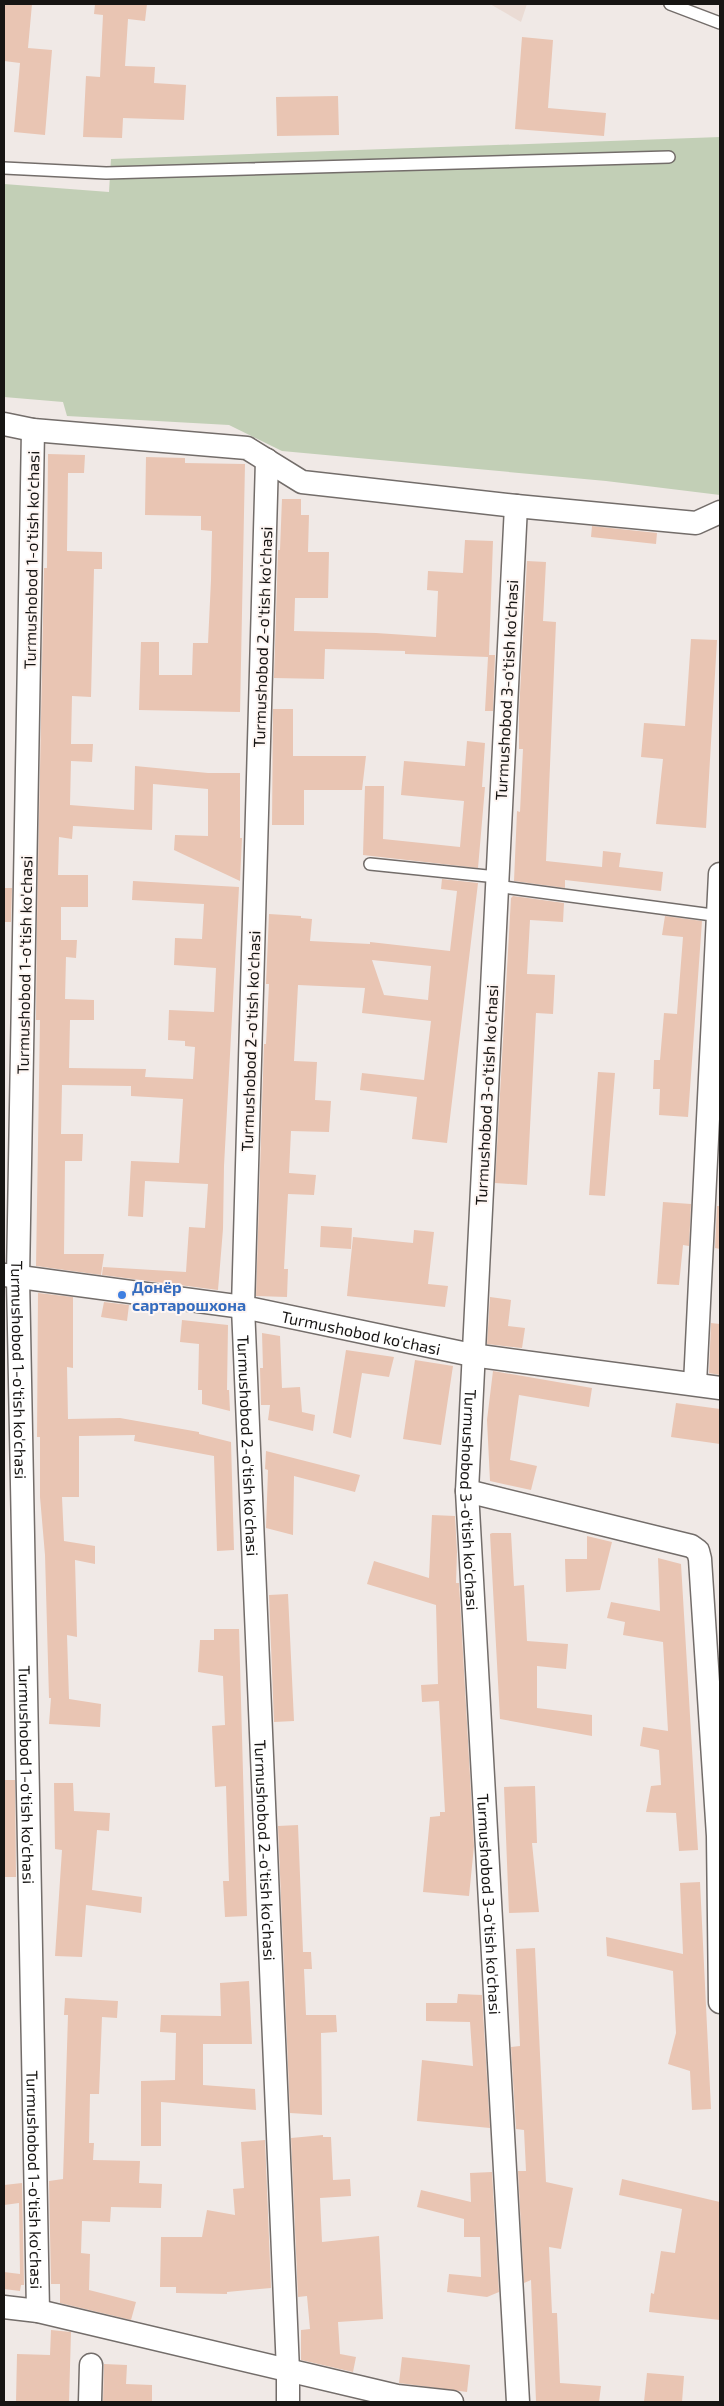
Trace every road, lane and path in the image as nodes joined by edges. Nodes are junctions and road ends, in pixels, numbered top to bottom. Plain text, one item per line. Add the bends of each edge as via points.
1 (670, 4) edge
2 (720, 23) edge
3 (669, 157) dead end
4 (4, 168) edge
5 (4, 424) edge
6 (33, 430) junction
7 (266, 460) junction
8 (516, 506) junction
9 (720, 512) edge
10 (696, 522) junction
11 (720, 529) edge
12 (370, 864) dead end
13 (720, 874) edge
14 (497, 881) junction
15 (719, 915) edge
16 (11, 1276) edge
17 (243, 1307) junction
18 (472, 1355) junction
19 (695, 1384) junction
20 (720, 1388) edge
21 (467, 1491) junction
22 (713, 1639) edge
23 (719, 1837) edge
24 (720, 2002) edge
25 (4, 2307) edge
26 (38, 2311) junction
27 (91, 2365) dead end
28 (288, 2371) junction
29 (90, 2402) edge
30 (288, 2402) edge
31 (452, 2402) edge
32 (518, 2402) edge

1 - 2 lane
3 - 4 lane via 106,173
5 - 6 street
6 - 7 street via 247,448
6 - 16 street, Turmushobod 1-o'tish ko'chasi
7 - 8 street via 302,482
7 - 17 street, Turmushobod 2-o'tish ko'chasi
8 - 10 street
8 - 14 street, Turmushobod 3-o'tish ko'chasi
9 - 10 street
10 - 11 street
12 - 14 lane
13 - 15 street
14 - 15 lane
14 - 18 street, Turmushobod 3-o'tish ko'chasi
15 - 19 street
16 - 17 street, Turmushobod ko'chasi
16 - 26 street, Turmushobod 1-o'tish ko'chasi
17 - 18 street, Turmushobod ko'chasi
17 - 28 street, Turmushobod 2-o'tish ko'chasi
18 - 19 street, Turmushobod ko'chasi
18 - 21 street, Turmushobod 3-o'tish ko'chasi
19 - 20 street, Turmushobod ko'chasi
21 - 22 street via 698,1550
21 - 32 street, Turmushobod 3-o'tish ko'chasi
22 - 23 street
23 - 24 street
25 - 26 street
26 - 28 street
27 - 29 street
28 - 30 street, Turmushobod 2-o'tish ko'chasi
28 - 31 street via 397,2396

